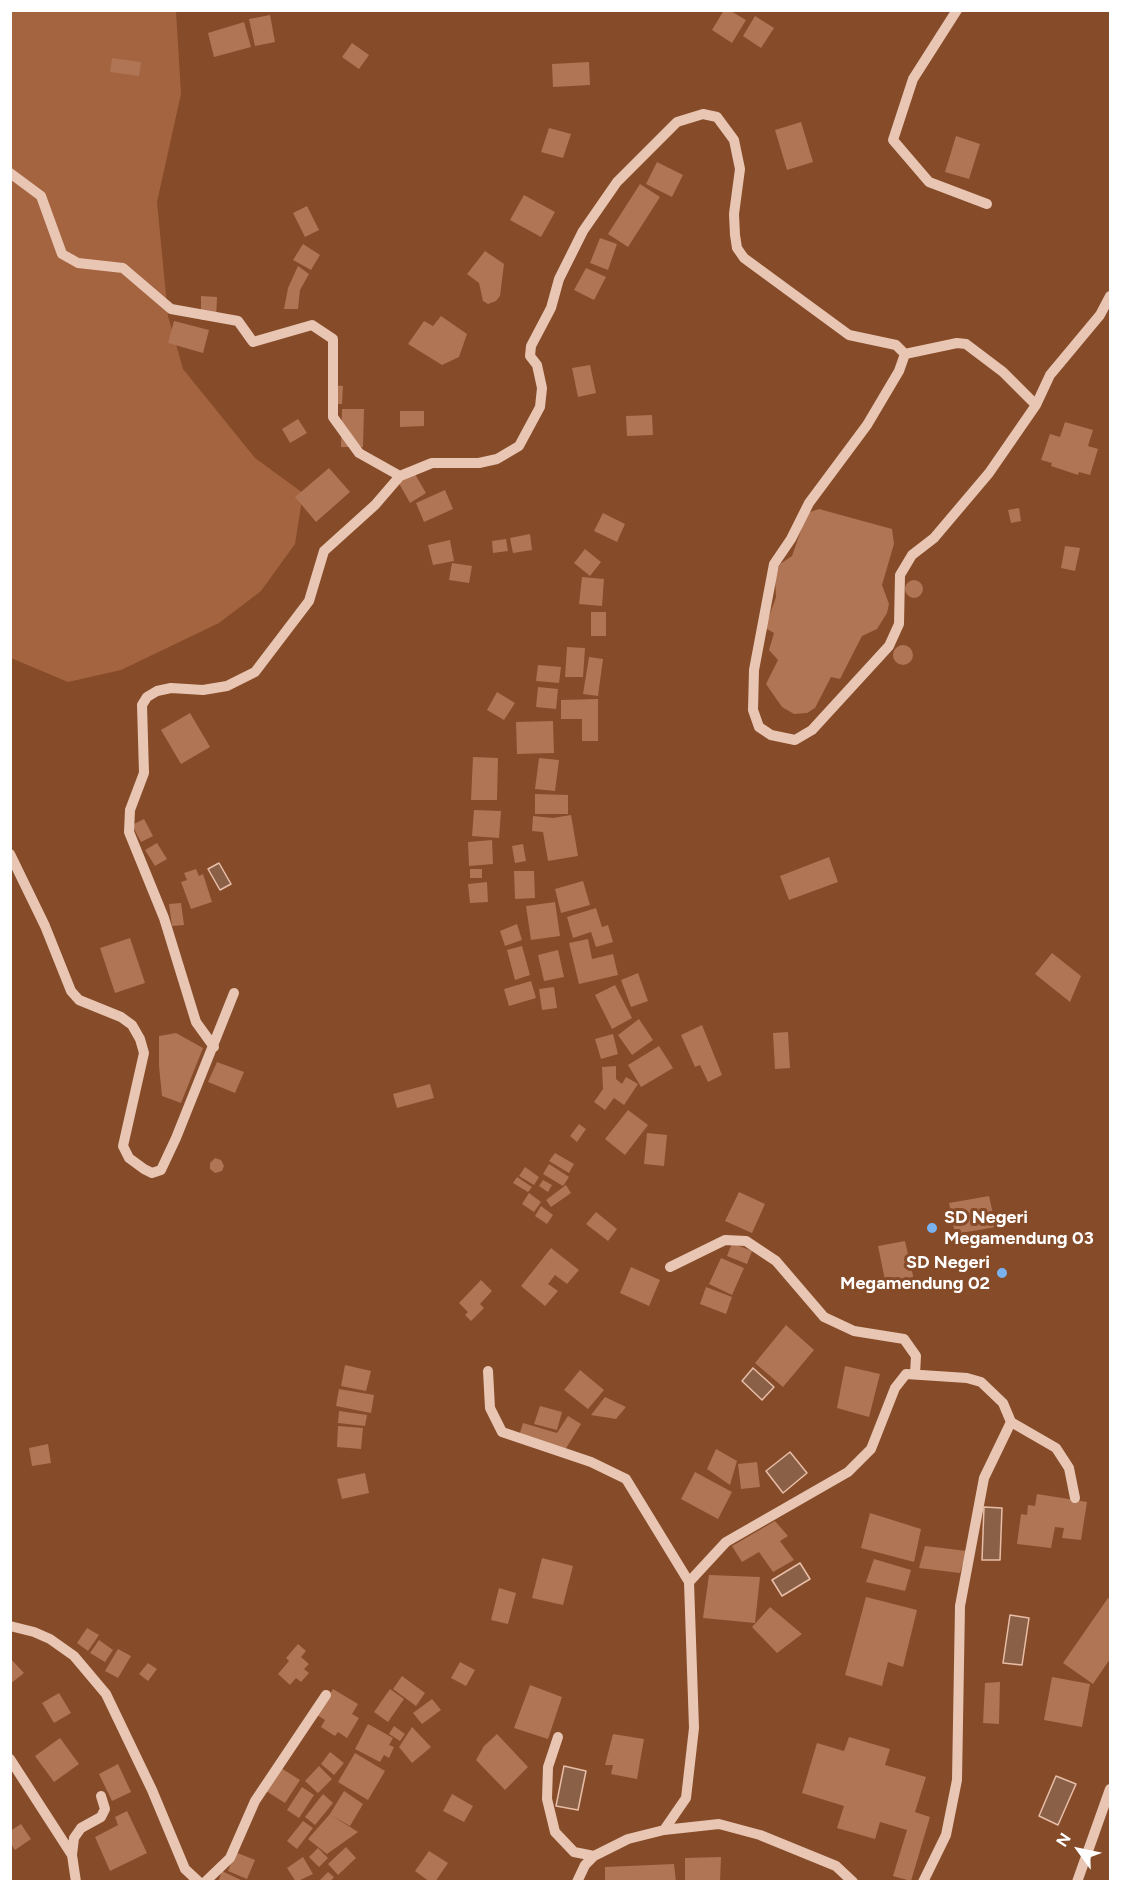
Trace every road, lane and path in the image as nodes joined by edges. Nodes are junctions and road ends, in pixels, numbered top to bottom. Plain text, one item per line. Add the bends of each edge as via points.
1 (957, 10) edge
2 (10, 173) edge
3 (987, 204) dead end
4 (1110, 296) edge
5 (905, 354) junction
6 (1036, 405) junction
7 (400, 476) junction
8 (10, 854) edge
9 (234, 993) dead end
10 (214, 1047) junction
11 (670, 1267) dead end
12 (488, 1371) dead end
13 (915, 1374) junction
14 (1011, 1422) junction
15 (1075, 1498) dead end
16 (689, 1582) junction
17 (10, 1626) edge
18 (326, 1695) dead end
19 (558, 1737) dead end
20 (10, 1759) edge
21 (1110, 1789) edge
22 (101, 1796) dead end
23 (664, 1830) junction
24 (72, 1856) junction
25 (594, 1856) junction
26 (76, 1881) edge
27 (200, 1881) edge
28 (205, 1881) edge
29 (577, 1881) edge
30 (853, 1881) edge
31 (923, 1881) edge
32 (1077, 1881) edge

1 - 3 street via 913,79 893,140 929,183
2 - 7 street via 41,196 62,254 78,263 123,268 171,309 238,321 253,342 312,325 333,339 333,417 358,453
4 - 6 street via 1100,315 1050,375
5 - 6 street via 966,344 1003,372
5 - 6 street via 867,425 808,503 774,564 754,670 753,710 759,727 771,735 795,740 812,730 889,646 899,624 900,575 912,555 934,538 965,504
5 - 7 street via 896,345 849,335 744,258 735,235 740,169 734,140 717,117 690,116 677,122 617,182 583,231 531,346 530,356 537,365 542,388 540,407 519,446 497,459 479,463 432,462
7 - 10 street via 375,505 324,551 309,601 255,672 227,686 157,691 142,705 144,773 130,810 129,832 164,918 196,1022
8 - 10 street via 71,991 79,1000 121,1017 132,1025 140,1039 144,1053 123,1146 129,1158 144,1169 152,1173 161,1170
9 - 10 street
11 - 13 street via 725,1240 746,1241 776,1261 824,1317 854,1331 904,1339 916,1356
12 - 16 street via 490,1408 502,1432 591,1462 626,1479
13 - 14 street via 967,1378 981,1383 1003,1403
13 - 16 street via 906,1374 895,1388 871,1449 848,1472 726,1542
14 - 15 street via 1056,1449 1069,1468
14 - 31 street via 984,1478 960,1606 957,1780 946,1835
16 - 23 street via 694,1728 686,1798
17 - 27 street via 58,1644 74,1656 106,1694 185,1869
18 - 28 street via 255,1802 230,1857
19 - 25 street via 548,1767 547,1799 555,1832 574,1852
20 - 24 street
21 - 32 street
22 - 24 street via 105,1809 101,1817 81,1828 74,1838
23 - 25 street via 628,1839
23 - 30 street via 718,1824 760,1835 836,1866
24 - 26 street
25 - 29 street

